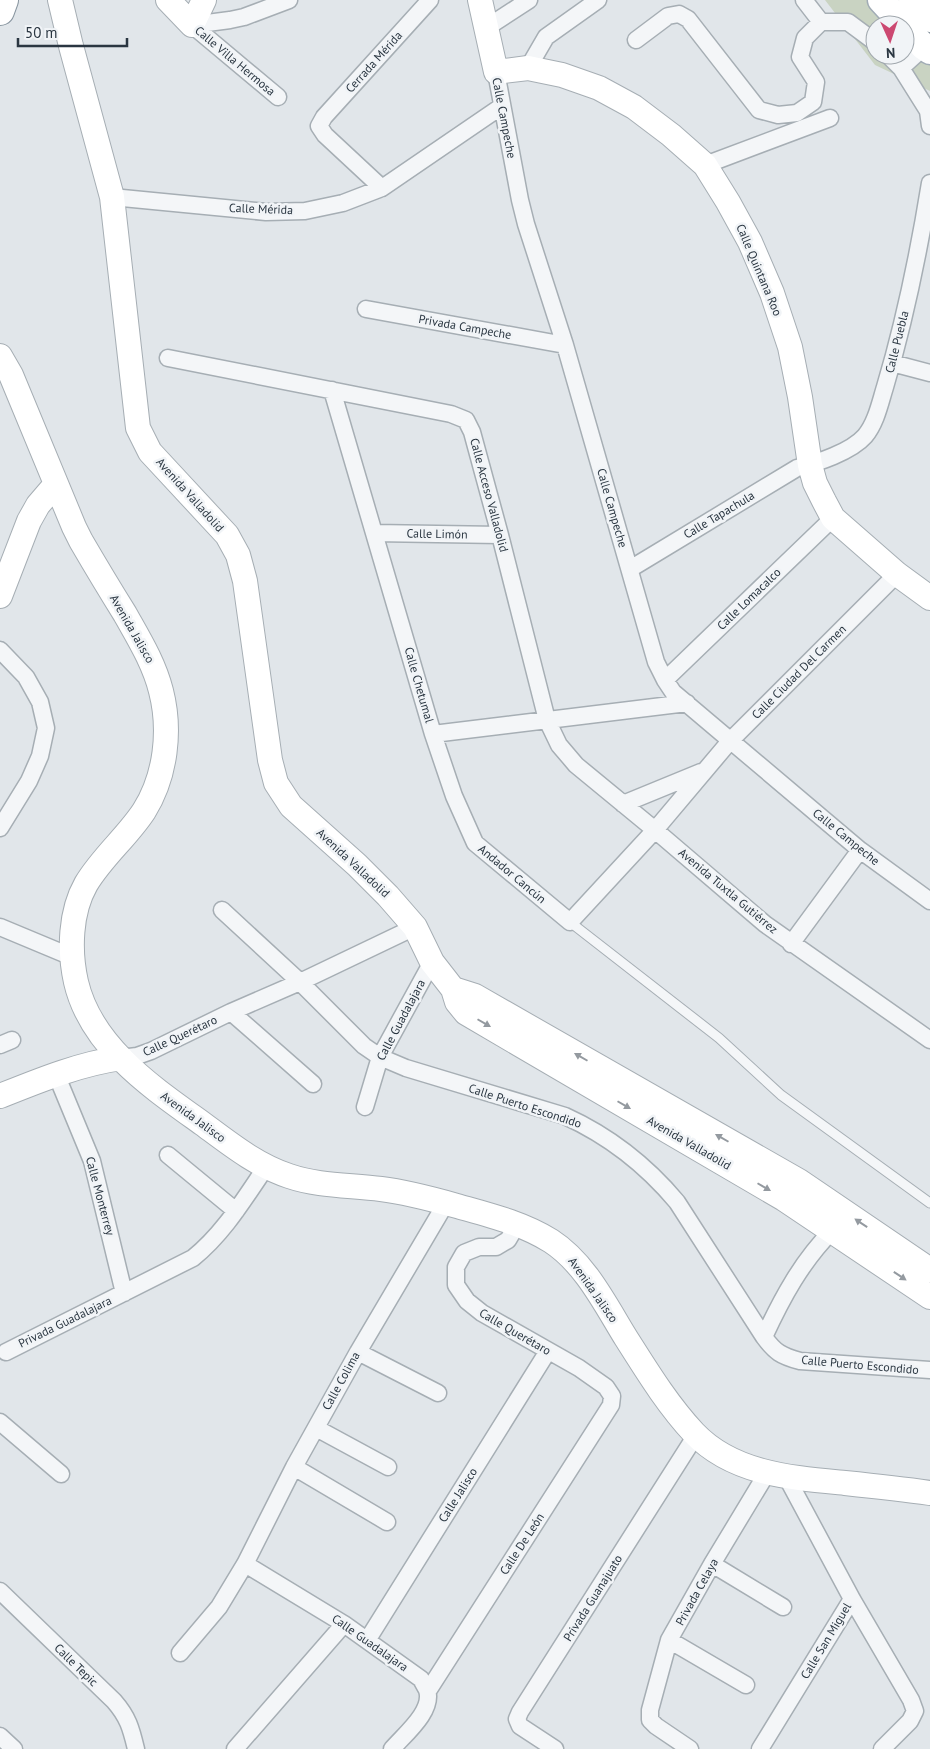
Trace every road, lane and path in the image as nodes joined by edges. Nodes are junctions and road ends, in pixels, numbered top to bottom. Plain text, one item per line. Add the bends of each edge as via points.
1 (4, 0) edge
2 (60, 0) edge
3 (168, 0) edge
4 (204, 0) edge
5 (289, 0) edge
6 (430, 0) edge
7 (480, 0) edge
8 (529, 0) edge
9 (598, 0) edge
10 (804, 0) edge
11 (881, 0) edge
12 (913, 0) edge
13 (0, 11) edge
14 (894, 15) edge
15 (930, 18) edge
16 (821, 22) junction
17 (192, 25) junction
18 (486, 28) junction
19 (865, 35) edge
20 (915, 37) edge
21 (636, 40) dead end
22 (927, 49) edge
23 (898, 65) edge
24 (528, 68) junction
25 (901, 68) junction
26 (496, 72) junction
27 (278, 97) dead end
28 (502, 106) junction
29 (929, 116) edge
30 (830, 118) dead end
31 (705, 165) junction
32 (930, 183) edge
33 (382, 188) junction
34 (112, 197) junction
35 (366, 309) dead end
36 (565, 345) junction
37 (0, 356) edge
38 (168, 358) dead end
39 (892, 363) junction
40 (930, 373) edge
41 (332, 390) junction
42 (810, 465) junction
43 (56, 484) junction
44 (833, 518) junction
45 (374, 533) junction
46 (500, 535) junction
47 (630, 569) junction
48 (897, 574) junction
49 (0, 596) edge
50 (930, 598) edge
51 (0, 650) edge
52 (664, 680) junction
53 (687, 704) junction
54 (547, 720) junction
55 (433, 734) junction
56 (730, 741) junction
57 (704, 771) junction
58 (623, 804) junction
59 (0, 828) edge
60 (655, 830) junction
61 (860, 850) junction
62 (930, 901) edge
63 (222, 910) dead end
64 (570, 922) junction
65 (0, 927) edge
66 (415, 927) junction
67 (790, 944) junction
68 (72, 957) junction
69 (432, 962) junction
70 (300, 982) junction
71 (453, 988) junction
72 (231, 1012) junction
73 (930, 1040) edge
74 (380, 1057) junction
75 (121, 1058) junction
76 (56, 1074) junction
77 (313, 1084) dead end
78 (0, 1096) edge
79 (365, 1107) dead end
80 (168, 1154) dead end
81 (266, 1167) junction
82 (446, 1203) junction
83 (930, 1203) edge
84 (236, 1211) junction
85 (518, 1223) junction
86 (832, 1231) junction
87 (930, 1270) edge
88 (124, 1293) junction
89 (930, 1297) edge
90 (764, 1336) junction
91 (548, 1351) junction
92 (6, 1352) dead end
93 (358, 1352) junction
94 (930, 1370) edge
95 (438, 1393) dead end
96 (612, 1396) joint
97 (0, 1422) edge
98 (316, 1428) junction
99 (696, 1435) junction
100 (294, 1467) junction
101 (388, 1467) dead end
102 (62, 1474) dead end
103 (777, 1475) junction
104 (930, 1493) edge
105 (388, 1522) dead end
106 (245, 1564) junction
107 (712, 1564) junction
108 (0, 1591) edge
109 (852, 1599) junction
110 (783, 1607) dead end
111 (344, 1624) junction
112 (368, 1639) junction
113 (669, 1640) junction
114 (180, 1654) dead end
115 (746, 1685) dead end
116 (428, 1691) junction
117 (0, 1736) edge
118 (14, 1749) edge
119 (136, 1749) edge
120 (235, 1749) edge
121 (392, 1749) edge
122 (555, 1749) edge
123 (690, 1749) edge
124 (760, 1749) edge
125 (882, 1749) edge

1 - 13 highway
2 - 34 street, Avenida Valladolid
3 - 17 street, Calle Villa Hermosa
4 - 17 street
5 - 17 street, Calle Villa Hermosa via 237,18
6 - 33 street, Cerrada Mérida via 319,126
7 - 18 street, Calle Campeche
8 - 18 street
9 - 24 street via 546,37
10 - 16 street
11 - 14 main road
12 - 15 highway
16 - 19 street via 848,22
16 - 21 street via 804,38 800,57 816,82 813,102 797,113 778,115 759,110 688,19 679,14 668,16
17 - 27 street, Calle Villa Hermosa
18 - 26 street, Calle Campeche
20 - 22 main road
22 - 25 street
23 - 25 street
24 - 26 street, Calle Quintana Roo
24 - 31 street, Calle Quintana Roo via 562,75 634,107
25 - 29 street
26 - 28 street, Calle Campeche
28 - 33 street, Calle Mérida
28 - 36 street, Calle Campeche via 520,200
30 - 31 street
31 - 42 street, Calle Quintana Roo via 750,242 772,293 790,347
32 - 39 street, Calle Puebla via 920,245
33 - 34 street, Calle Mérida via 343,203 305,211 266,212
34 - 66 street, Avenida Valladolid via 138,428 150,452 226,535 238,555 245,581 265,730 276,783 291,806 357,865
35 - 36 street, Privada Campeche
36 - 47 street, Calle Campeche
37 - 43 street, Avenida Jalisco
38 - 41 street, Calle Acceso Valladolid
39 - 40 street
39 - 42 street, Calle Puebla via 876,416 865,436 846,450
41 - 45 street, Calle Chetumal
41 - 46 street, Calle Acceso Valladolid via 452,414 466,420
42 - 44 street, Calle Quintana Roo via 815,483
42 - 47 street, Calle Tapachula via 796,468
43 - 49 street via 29,521
43 - 68 street, Avenida Jalisco via 81,541 155,669 166,725 164,757 156,786 144,811 87,883 78,902
44 - 48 street, Calle Quintana Roo
44 - 52 street, Calle Lomacalco
45 - 46 street, Calle Limón
45 - 55 street, Calle Chetumal
46 - 54 street, Calle Acceso Valladolid
47 - 52 street, Calle Campeche
48 - 50 street, Calle Quintana Roo
48 - 56 street, Calle Ciudad Del Carmen
51 - 59 street via 26,677 40,702 46,728 40,756 29,781
52 - 53 street, Calle Campeche
53 - 54 street, Calle Chetumal
53 - 56 street, Calle Campeche
54 - 55 street, Calle Chetumal
54 - 58 street, Avenida Tuxtla Gutiérrez via 558,745 576,766
55 - 64 street, Andador Cancún via 454,796 475,843
56 - 57 street, Calle Ciudad Del Carmen
56 - 61 street, Calle Campeche
57 - 58 street
57 - 60 street, Calle Ciudad Del Carmen
58 - 60 street, Avenida Tuxtla Gutiérrez
60 - 64 street, Calle Ciudad Del Carmen
60 - 67 street, Avenida Tuxtla Gutiérrez
61 - 62 street, Calle Campeche
61 - 67 street
63 - 70 street, Calle Puerto Escondido
64 - 83 lane via 719,1038 781,1095
65 - 68 street
66 - 69 street, Avenida Valladolid
66 - 70 street, Calle Querétaro
67 - 73 street, Avenida Tuxtla Gutiérrez
68 - 75 street, Avenida Jalisco via 77,985 88,1013
69 - 71 street, Avenida Valladolid
69 - 74 street, Calle Guadalajara
70 - 72 street, Calle Querétaro
70 - 74 street, Calle Puerto Escondido via 364,1046
71 -> 86 street, Avenida Valladolid via 457,1002 466,1013 784,1199
87 -> 71 street, Avenida Valladolid via 799,1181 475,996
72 - 75 street, Calle Querétaro via 151,1051
72 - 77 street
74 - 79 street, Calle Guadalajara
74 - 90 street, Calle Puerto Escondido via 406,1068 565,1116 605,1137 644,1167 676,1202
75 - 76 street, Calle Querétaro
75 - 81 street, Avenida Jalisco via 153,1088
76 - 78 street, Calle Querétaro
76 - 88 street, Calle Monterrey via 92,1161
80 - 84 street
81 - 82 street, Avenida Jalisco via 319,1183 378,1188
81 - 84 street
82 - 85 street, Avenida Jalisco
82 - 93 street, Calle Colima
84 - 88 street via 209,1245 193,1258
85 - 91 street, Calle Querétaro via 508,1240 496,1247 479,1247 464,1252 456,1267 456,1285 466,1301 482,1313
85 - 99 street, Avenida Jalisco via 550,1240 568,1254 585,1274 665,1398
86 -> 89 street, Avenida Valladolid
86 - 90 street via 811,1254 779,1304
88 - 92 street, Privada Guadalajara
90 - 94 street, Calle Puerto Escondido via 772,1349 784,1357 800,1361
91 - 96 street, Calle Querétaro via 579,1368 606,1387
91 - 112 street, Calle Jalisco
93 - 95 street
93 - 98 street, Calle Colima
96 - 116 street, Calle De León via 610,1405
97 - 102 street
98 - 100 street, Calle Colima
98 - 101 street
99 - 103 street, Avenida Jalisco via 742,1465
99 - 122 street, Privada Guanajuato via 520,1712 517,1719 520,1726
100 - 105 street
100 - 106 street, Calle Colima
103 - 104 street, Avenida Jalisco
103 - 107 street, Privada Celaya
103 - 109 street, Calle San Miguel
106 - 111 street, Calle Guadalajara
106 - 114 street, Calle Colima via 219,1607
107 - 110 street
107 - 113 street, Privada Celaya
108 - 119 street, Calle Tepic via 114,1701 126,1715
109 - 124 street, Calle San Miguel
109 - 125 street via 915,1711 910,1721
111 - 112 street, Calle Guadalajara
111 - 120 street
112 - 116 street, Calle Guadalajara via 421,1679
113 - 115 street
113 - 123 street, Privada Celaya via 650,1720
116 - 121 street via 422,1716
117 - 118 street

